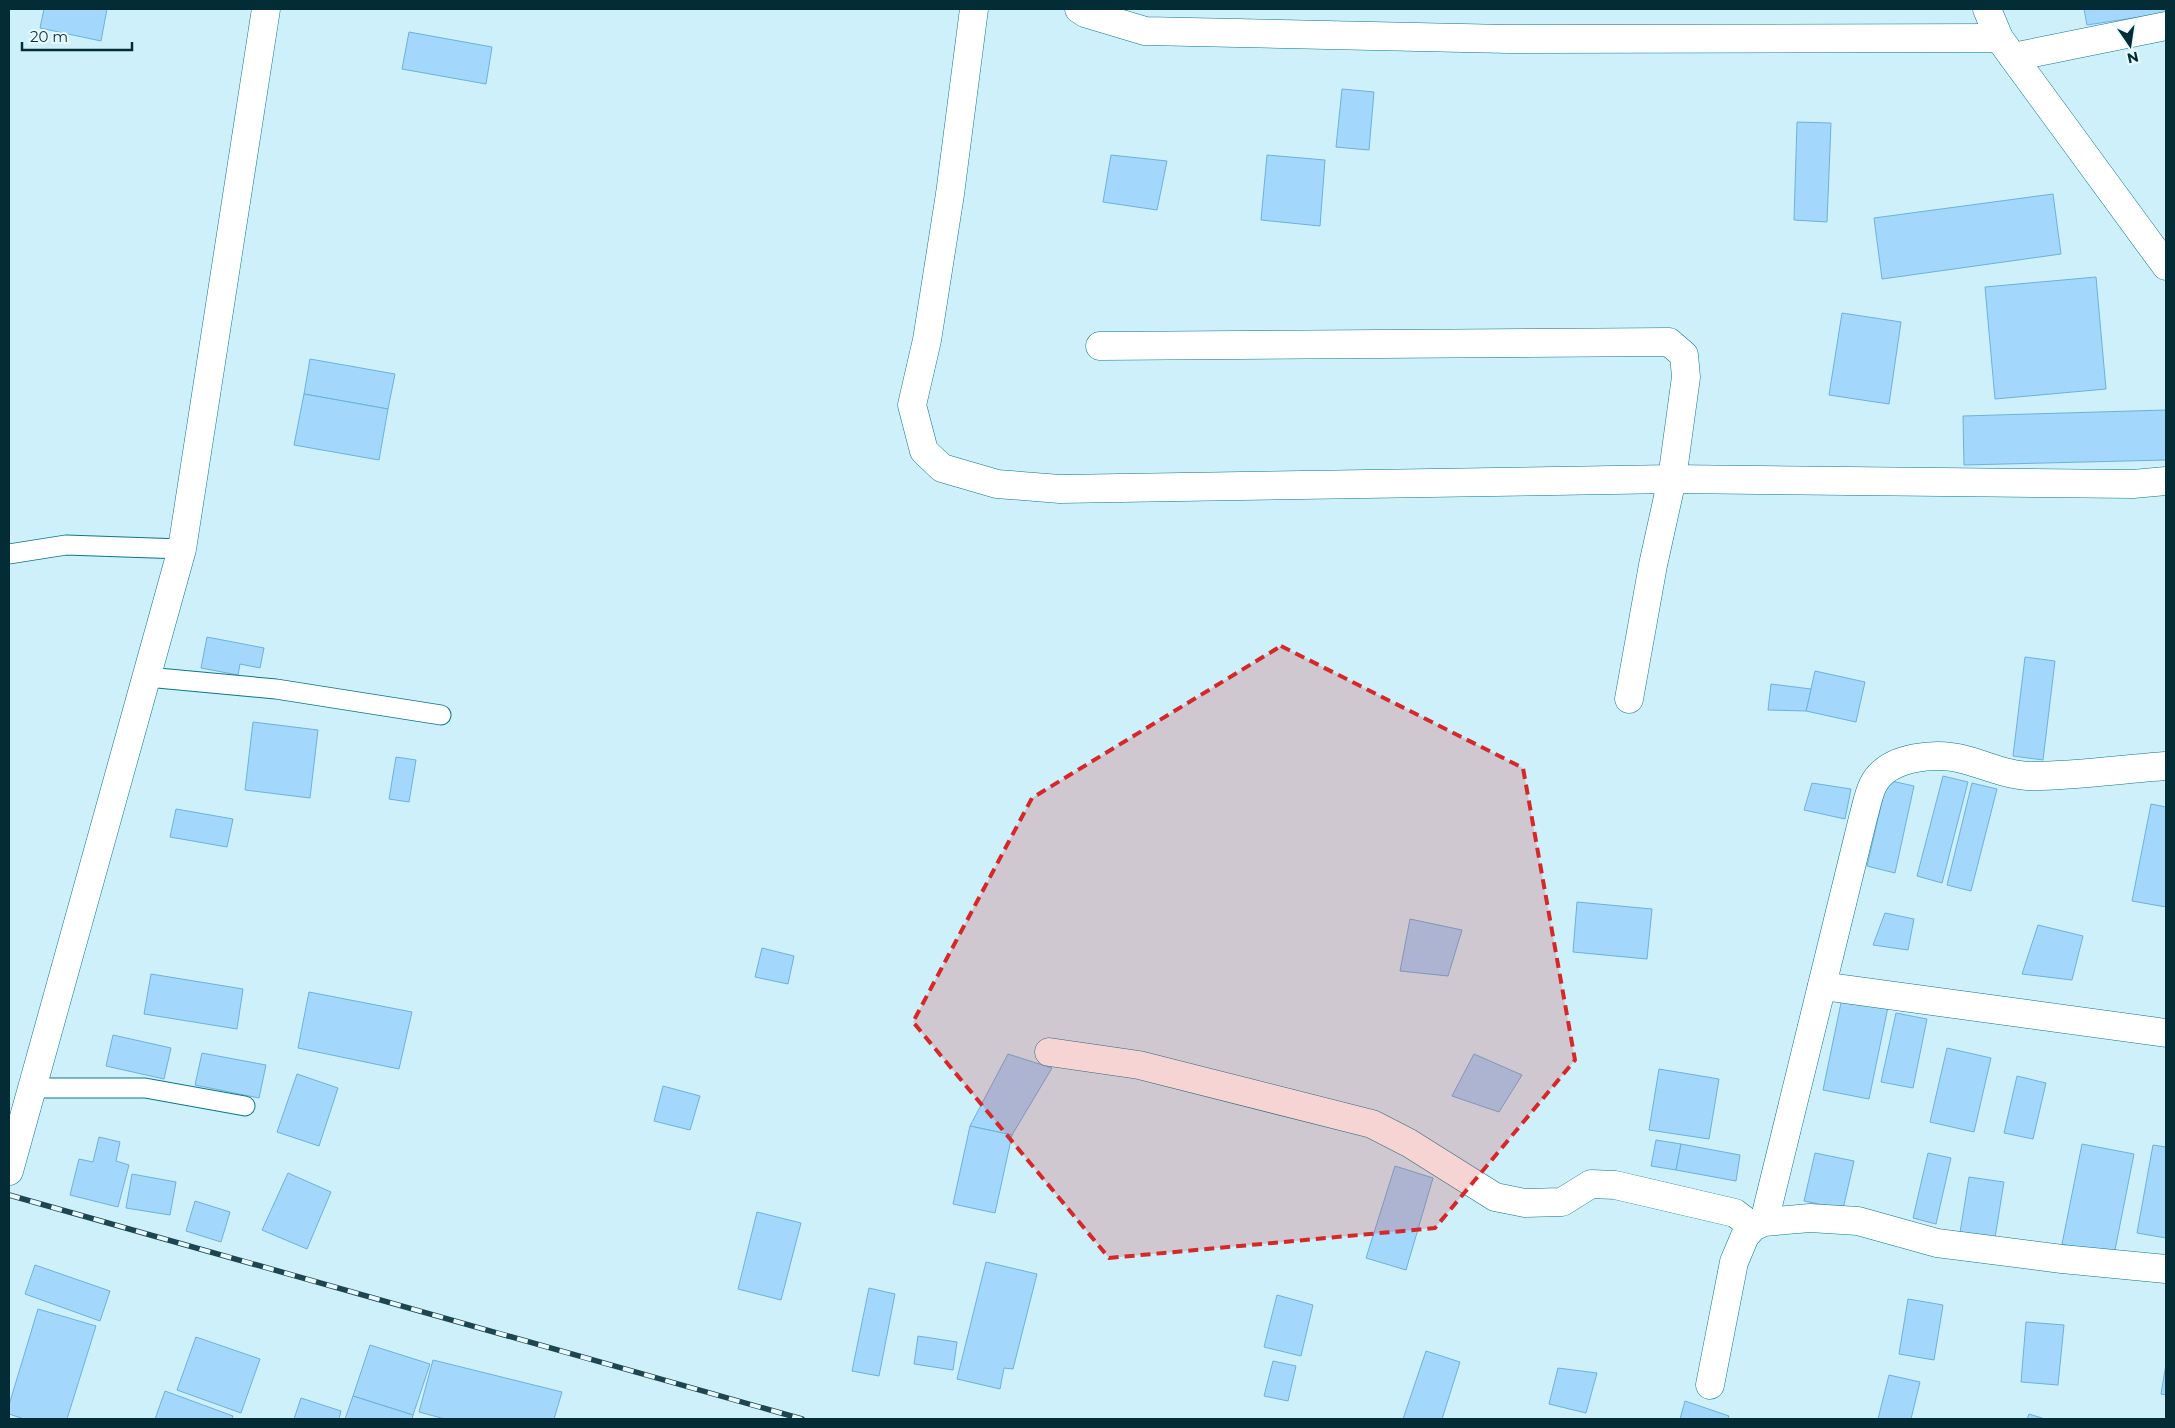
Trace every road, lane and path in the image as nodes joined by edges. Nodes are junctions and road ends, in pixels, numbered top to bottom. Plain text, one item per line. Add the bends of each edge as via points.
1 (266, 9) edge
2 (974, 9) edge
3 (1079, 9) edge
4 (1987, 9) edge
5 (2166, 26) edge
6 (2006, 47) junction
7 (2166, 266) edge
8 (1100, 346) dead end
9 (1672, 479) junction
10 (2166, 482) edge
11 (182, 549) junction
12 (9, 554) edge
13 (147, 677) junction
14 (1629, 699) dead end
15 (441, 715) dead end
16 (2166, 766) edge
17 (1822, 986) junction
18 (2166, 1033) edge
19 (1049, 1052) dead end
20 (32, 1088) junction
21 (245, 1106) dead end
22 (9, 1171) edge
23 (1758, 1225) junction
24 (2166, 1269) edge
25 (1710, 1385) dead end

1 - 11 street
2 - 9 street via 949,204 927,340 912,406 924,451 942,468 997,484 1060,489
3 - 6 street via 1145,32
4 - 6 street
5 - 6 street
6 - 7 street
8 - 9 street via 1669,342 1684,355 1686,377
9 - 10 street
9 - 14 street
11 - 12 lane via 66,545
11 - 13 street
13 - 15 lane via 276,689
13 - 20 street
16 - 17 street via 2031,776 2000,772 1965,759 1932,756 1886,769 1873,785 1863,818
17 - 18 street
17 - 23 street
19 - 23 street via 1139,1065 1372,1124 1495,1197 1525,1203 1562,1202 1592,1184 1615,1185 1735,1213
20 - 21 lane via 145,1088
20 - 22 street
23 - 24 street via 1810,1218 1858,1221 1937,1243
23 - 25 street via 1745,1236 1734,1262

